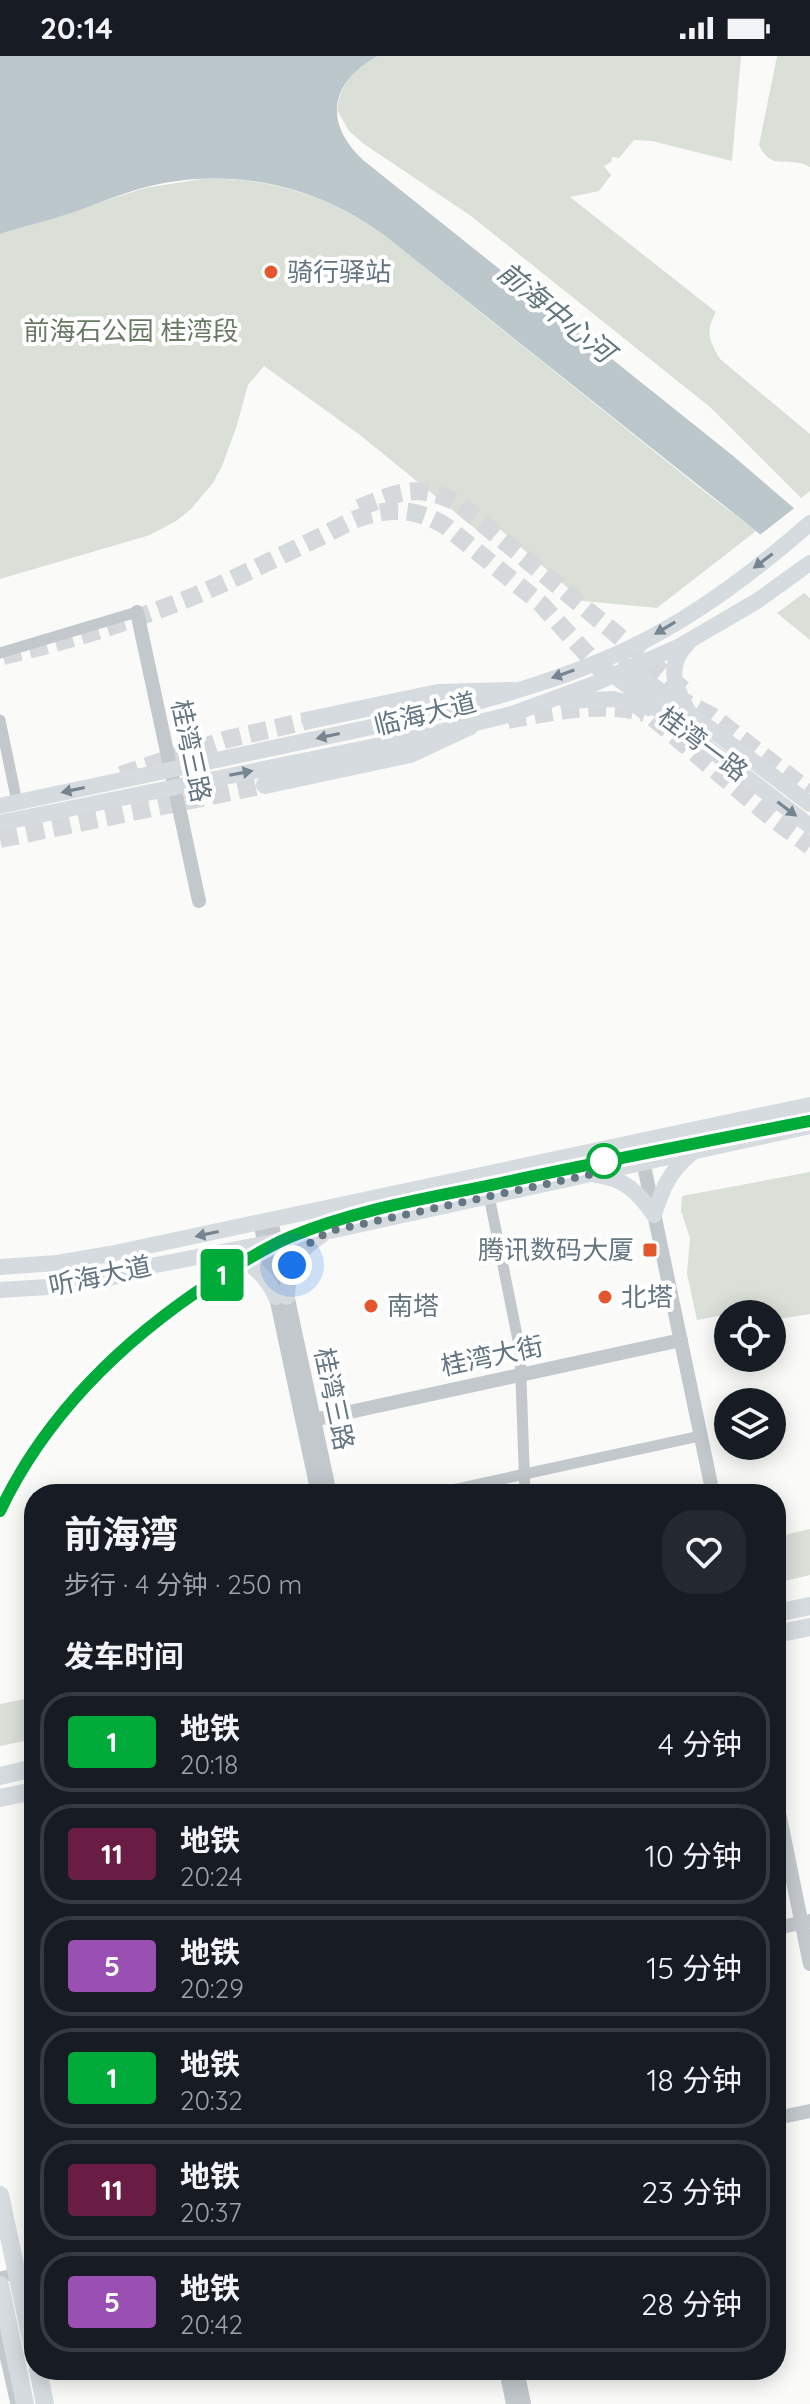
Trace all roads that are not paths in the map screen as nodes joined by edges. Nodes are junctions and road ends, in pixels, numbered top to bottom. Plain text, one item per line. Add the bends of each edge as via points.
1 (810, 523) edge
2 (810, 563) edge
3 (137, 612) joint
4 (691, 640) junction
5 (0, 653) edge
6 (613, 655) junction
7 (597, 661) junction
8 (630, 669) junction
9 (614, 676) junction
10 (512, 691) junction
11 (540, 705) junction
12 (658, 710) junction
13 (690, 713) junction
14 (0, 720) edge
15 (310, 720) tunnel mouth
16 (470, 726) junction
17 (171, 769) junction
18 (265, 785) tunnel mouth
19 (174, 787) junction
20 (17, 802) junction
21 (810, 804) edge
22 (0, 806) edge
23 (0, 823) edge
24 (810, 826) edge
25 (199, 901) dead end
26 (810, 1105) edge
27 (810, 1126) edge
28 (639, 1142) junction
29 (693, 1152) junction
30 (643, 1163) junction
31 (586, 1175) junction
32 (489, 1196) junction
33 (654, 1215) junction
34 (265, 1221) junction
35 (330, 1231) junction
36 (270, 1242) junction
37 (209, 1254) junction
38 (0, 1267) edge
39 (0, 1290) edge
40 (282, 1297) junction
41 (681, 1340) junction
42 (522, 1374) junction
43 (313, 1420) junction
44 (700, 1436) junction
45 (523, 1474) junction
46 (316, 1484) edge
47 (328, 1484) edge
48 (478, 1484) edge
49 (524, 1484) edge
50 (711, 1484) edge
51 (786, 1606) edge
52 (806, 1607) edge
53 (786, 1611) edge
54 (810, 1627) edge
55 (786, 1632) edge
56 (24, 1770) edge
57 (0, 1776) edge
58 (24, 1793) edge
59 (0, 1798) edge
60 (786, 1842) edge
61 (805, 1925) edge
62 (810, 1964) edge
63 (810, 2104) edge
64 (786, 2110) edge
65 (810, 2111) edge
66 (786, 2116) edge
67 (0, 2195) edge
68 (14, 2284) edge
69 (24, 2312) edge
70 (0, 2334) edge
71 (40, 2380) edge
72 (48, 2380) edge
73 (508, 2380) edge
74 (519, 2380) edge
75 (16, 2404) edge
76 (25, 2404) edge
77 (45, 2404) edge
78 (53, 2404) edge
79 (513, 2404) edge
80 (524, 2404) edge

1 -> 6 main road, 临海大道 via 714,597
2 - 4 main road, 临海大道
3 - 5 street
3 - 17 street, 桂湾三路
4 - 8 main road, 临海大道
4 - 13 main road via 674,668 676,687
6 - 7 main road, 临海大道
6 - 8 main road, 桂湾一路
7 - 9 main road, 桂湾一路
7 -> 10 main road, 临海大道
8 - 9 main road, 临海大道
8 - 13 main road, 桂湾一路
9 - 11 main road, 临海大道
9 - 12 main road, 桂湾一路
10 - 15 main road via 438,693
10 -> 17 main road, 临海大道 via 398,722
11 - 12 main road via 605,699
11 - 16 main road, 临海大道
12 -> 24 main road, 桂湾一路
13 - 21 main road, 桂湾一路
14 - 20 street
16 - 18 main road via 410,754
19 -> 16 main road, 临海大道
17 - 19 street, 桂湾三路
17 -> 20 main road, 临海大道
19 - 23 main road, 临海大道
19 - 25 street, 桂湾三路
20 - 22 main road, 临海大道
26 - 28 main road, 听海大道
27 - 29 main road, 听海大道
28 - 30 street
28 - 34 main road, 听海大道
29 - 30 main road, 听海大道
29 - 33 main road via 668,1179
30 - 31 main road, 听海大道
30 - 33 street
31 - 32 main road, 听海大道
31 - 33 main road via 620,1181 643,1198
32 - 35 main road, 听海大道
32 - 42 street
33 - 41 street
34 - 36 street, 桂湾三路
34 -> 38 main road, 听海大道 via 57,1263
35 - 36 main road, 听海大道
35 - 40 main road via 311,1242 292,1265
36 - 37 main road, 听海大道
36 - 40 street, 桂湾三路
37 - 39 main road, 听海大道 via 91,1282
37 - 40 main road via 255,1268
40 - 43 street, 桂湾三路
40 - 46 street, 桂湾三路
41 - 42 street, 桂湾大街
41 - 44 street
42 - 43 street, 桂湾大街
42 - 45 street
43 - 47 street, 桂湾三路
44 - 45 street
44 - 50 street
45 - 48 street
45 - 49 street
51 - 52 main road
52 - 53 main road
54 - 55 main road
56 - 57 main road
58 - 59 main road
60 - 61 street
61 - 62 street
63 - 64 street
65 - 66 street
67 - 68 main road
68 - 69 main road
68 - 76 main road
70 - 75 street
71 - 77 main road
72 - 78 street
73 - 79 street
74 - 80 street

